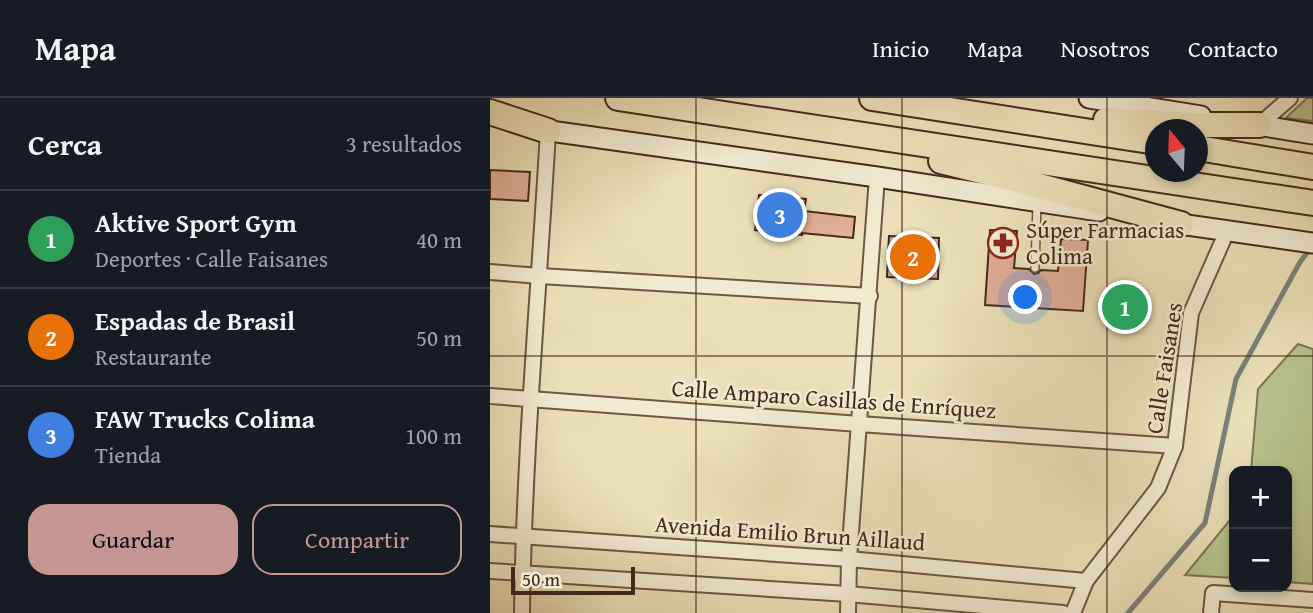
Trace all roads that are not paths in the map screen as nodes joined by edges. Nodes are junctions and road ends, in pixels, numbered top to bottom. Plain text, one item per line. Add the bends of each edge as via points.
1 (618, 98) edge
2 (872, 98) edge
3 (1089, 98) edge
4 (1290, 98) edge
5 (490, 111) edge
6 (1015, 119) junction
7 (490, 123) edge
8 (1259, 125) junction
9 (822, 129) junction
10 (548, 131) junction
11 (1313, 134) edge
12 (1145, 140) edge
13 (1208, 150) edge
14 (1313, 167) edge
15 (877, 177) junction
16 (1037, 202) junction
17 (1313, 203) edge
18 (1181, 224) junction
19 (1227, 231) junction
20 (1313, 243) edge
21 (1035, 268) dead end
22 (490, 272) edge
23 (540, 276) junction
24 (870, 296) junction
25 (490, 396) edge
26 (531, 399) junction
27 (859, 424) junction
28 (1175, 446) junction
29 (490, 534) edge
30 (524, 537) junction
31 (849, 559) junction
32 (490, 571) edge
33 (523, 573) junction
34 (1086, 581) junction
35 (848, 594) junction
36 (1313, 600) edge
37 (522, 613) edge
38 (848, 613) edge
39 (1063, 613) edge
40 (1073, 613) edge
41 (1211, 613) edge

1 - 9 highway
2 - 6 highway
3 - 8 street
4 - 8 street
5 - 10 highway
6 - 8 highway
6 - 12 highway
7 - 10 street
8 - 11 street
9 - 17 highway
9 - 18 highway
10 - 15 street
10 - 23 street
13 - 14 highway
15 - 16 street
15 - 24 street
16 - 18 street
16 - 21 lane
18 - 19 street
19 - 20 street
19 - 28 street, Calle Faisanes via 1191,313
22 - 23 street
23 - 24 street
23 - 26 street
24 - 27 street
25 - 26 street, Calle Amparo Casillas de Enríquez
26 - 27 street, Calle Amparo Casillas de Enríquez
26 - 30 street
27 - 28 street, Calle Amparo Casillas de Enríquez
27 - 31 street
28 - 34 street, Calle Faisanes via 1158,488
29 - 30 street, Avenida Emilio Brun Aillaud
30 - 31 street, Avenida Emilio Brun Aillaud
30 - 33 street
31 - 34 street, Avenida Emilio Brun Aillaud
31 - 35 street
32 - 33 street
33 - 35 street
33 - 37 street
34 - 40 street, Calle Faisanes
35 - 38 street
35 - 39 street
36 - 41 street via 1213,593

